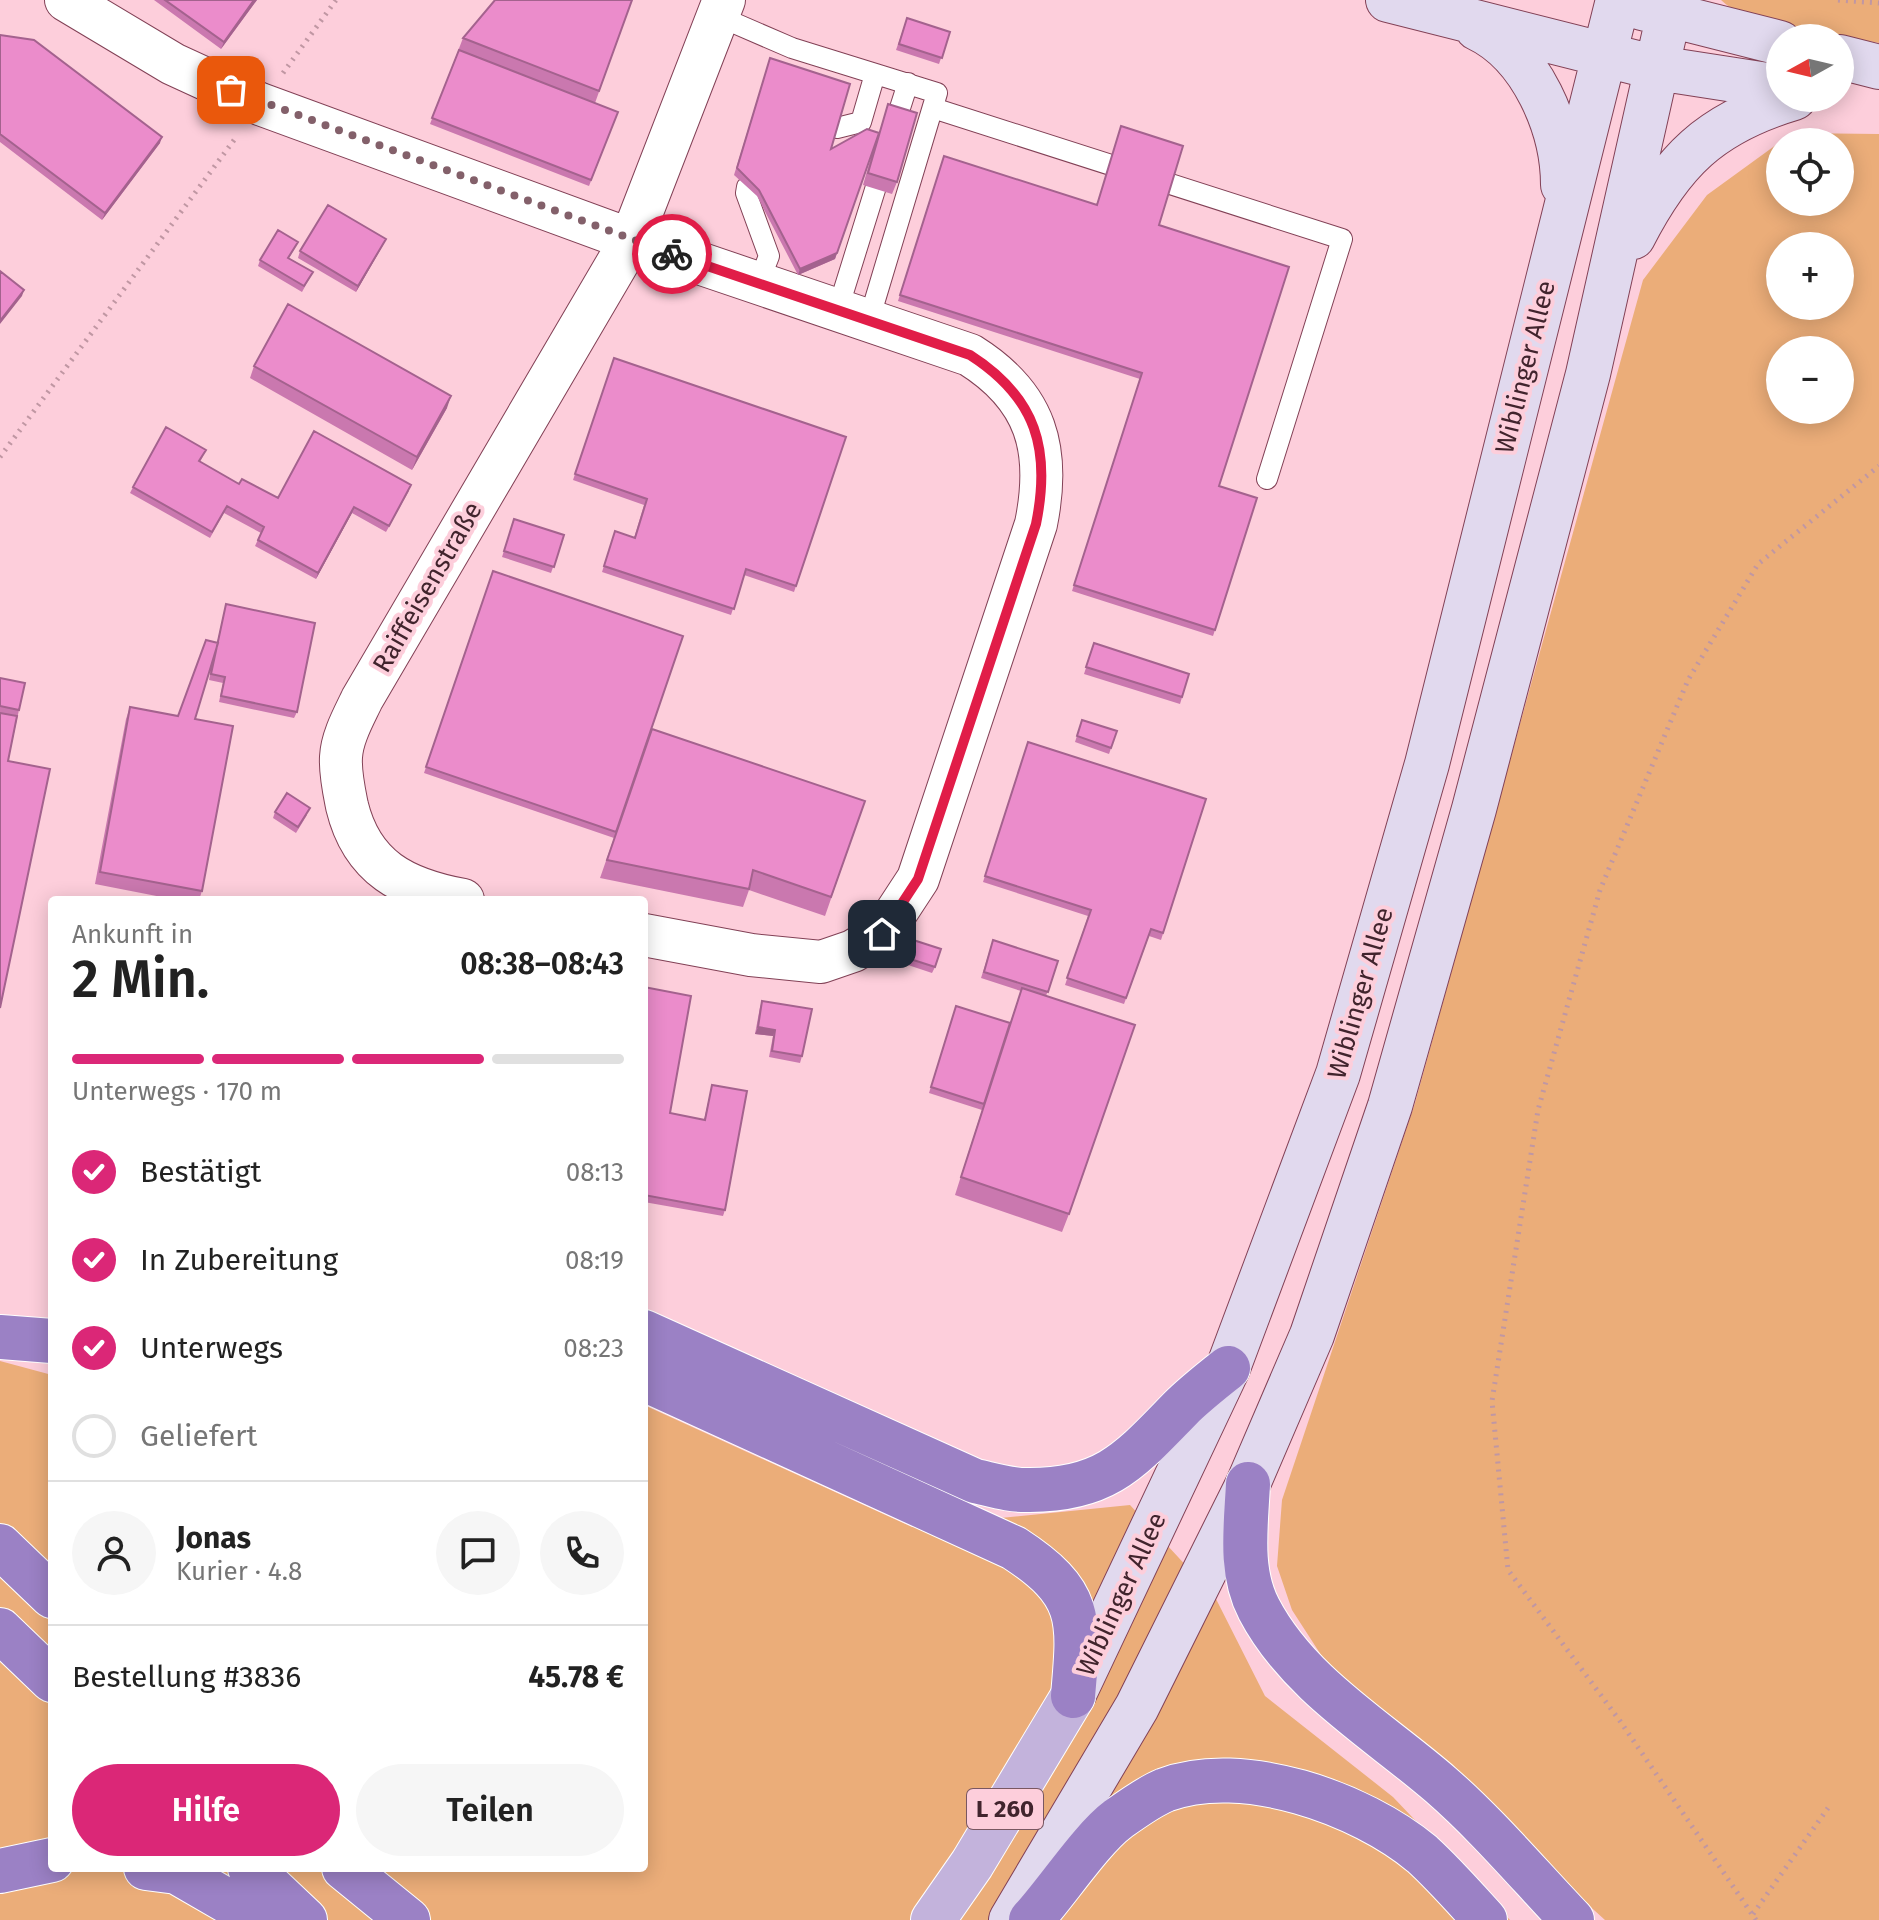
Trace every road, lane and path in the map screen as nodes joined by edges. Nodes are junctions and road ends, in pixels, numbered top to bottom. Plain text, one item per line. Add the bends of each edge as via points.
1 (66, 0) edge
2 (336, 0) edge
3 (1388, 0) edge
4 (1616, 0) edge
5 (1838, 0) edge
6 (1846, 0) edge
7 (1879, 3) edge
8 (1670, 7) edge
9 (721, 8) edge
10 (1457, 19) junction
11 (1766, 38) edge
12 (792, 48) junction
13 (1604, 56) junction
14 (1854, 61) edge
15 (1879, 67) edge
16 (1657, 68) junction
17 (785, 70) edge
18 (875, 74) junction
19 (908, 83) junction
20 (1766, 85) edge
21 (1879, 89) edge
22 (1854, 90) edge
23 (260, 104) junction
24 (933, 108) junction
25 (1766, 108) edge
26 (837, 128) edge
27 (747, 187) edge
28 (1560, 224) junction
29 (631, 240) junction
30 (758, 284) junction
31 (1608, 286) junction
32 (854, 314) junction
33 (0, 457) edge
34 (1879, 466) edge
35 (1267, 479) dead end
36 (442, 896) edge
37 (648, 936) edge
38 (648, 1334) edge
39 (0, 1337) edge
40 (48, 1341) edge
41 (1228, 1368) junction
42 (648, 1381) edge
43 (1248, 1484) junction
44 (0, 1546) edge
45 (48, 1592) edge
46 (0, 1630) edge
47 (48, 1676) edge
48 (1073, 1696) junction
49 (1828, 1808) dead end
50 (48, 1861) edge
51 (0, 1871) edge
52 (177, 1872) edge
53 (254, 1872) edge
54 (349, 1872) edge
55 (1754, 1917) edge
56 (260, 1920) edge
57 (305, 1920) edge
58 (408, 1920) edge
59 (933, 1920) edge
60 (1011, 1920) edge
61 (1031, 1920) edge
62 (1485, 1920) edge
63 (1572, 1920) edge

1 - 23 street via 173,64
2 - 23 path
3 - 10 main road
4 - 8 main road
4 - 13 main road, Wiblinger Allee / L 260
5 - 6 path
6 - 7 path
8 - 11 main road
8 - 16 main road, L 260
9 - 12 lane
9 - 29 street, Raiffeisenstraße
10 - 13 main road
10 - 28 main road via 1503,46 1543,100 1562,159
12 - 17 lane
12 - 18 lane
13 - 16 main road
13 - 28 main road, Wiblinger Allee / L 260
14 - 15 main road
16 - 20 main road
16 - 31 main road, L 260
18 - 19 lane
18 - 26 lane via 861,122
19 - 24 lane via 937,93
19 - 32 lane
21 - 22 main road
23 - 29 street
23 - 33 path
24 - 32 lane
24 - 35 lane via 1342,239
25 - 31 main road via 1738,119 1690,151 1657,193
27 - 30 lane via 769,256
28 - 41 main road, Wiblinger Allee / L 260 via 1427,764 1338,1074
29 - 30 street
29 - 36 street, Raiffeisenstraße via 362,699 341,756 346,801 363,850 388,873
30 - 32 street
31 - 43 main road, L 260 via 1486,764 1390,1106 1312,1335
32 - 37 street via 970,355 998,373 1032,420 1041,447 1044,485 1036,524 918,879 882,934 821,962
34 - 55 path via 1758,564 1688,680 1600,890 1538,1110 1492,1401 1508,1570 1620,1721
38 - 41 highway via 975,1481 1027,1491 1070,1487 1124,1465
39 - 40 highway
41 - 48 main road, Wiblinger Allee / L 260
42 - 48 highway via 1014,1548 1047,1570 1064,1589 1076,1619
43 - 60 main road, L 260 via 1137,1707
43 - 63 highway via 1247,1576 1258,1608 1285,1650 1443,1787
44 - 45 highway
46 - 47 highway
48 - 59 main road, Wiblinger Allee / L 260
49 - 55 path
50 - 51 highway
52 - 56 highway
53 - 57 highway
54 - 58 highway
61 - 62 highway via 1116,1820 1164,1791 1201,1782 1262,1785 1359,1813 1421,1854

